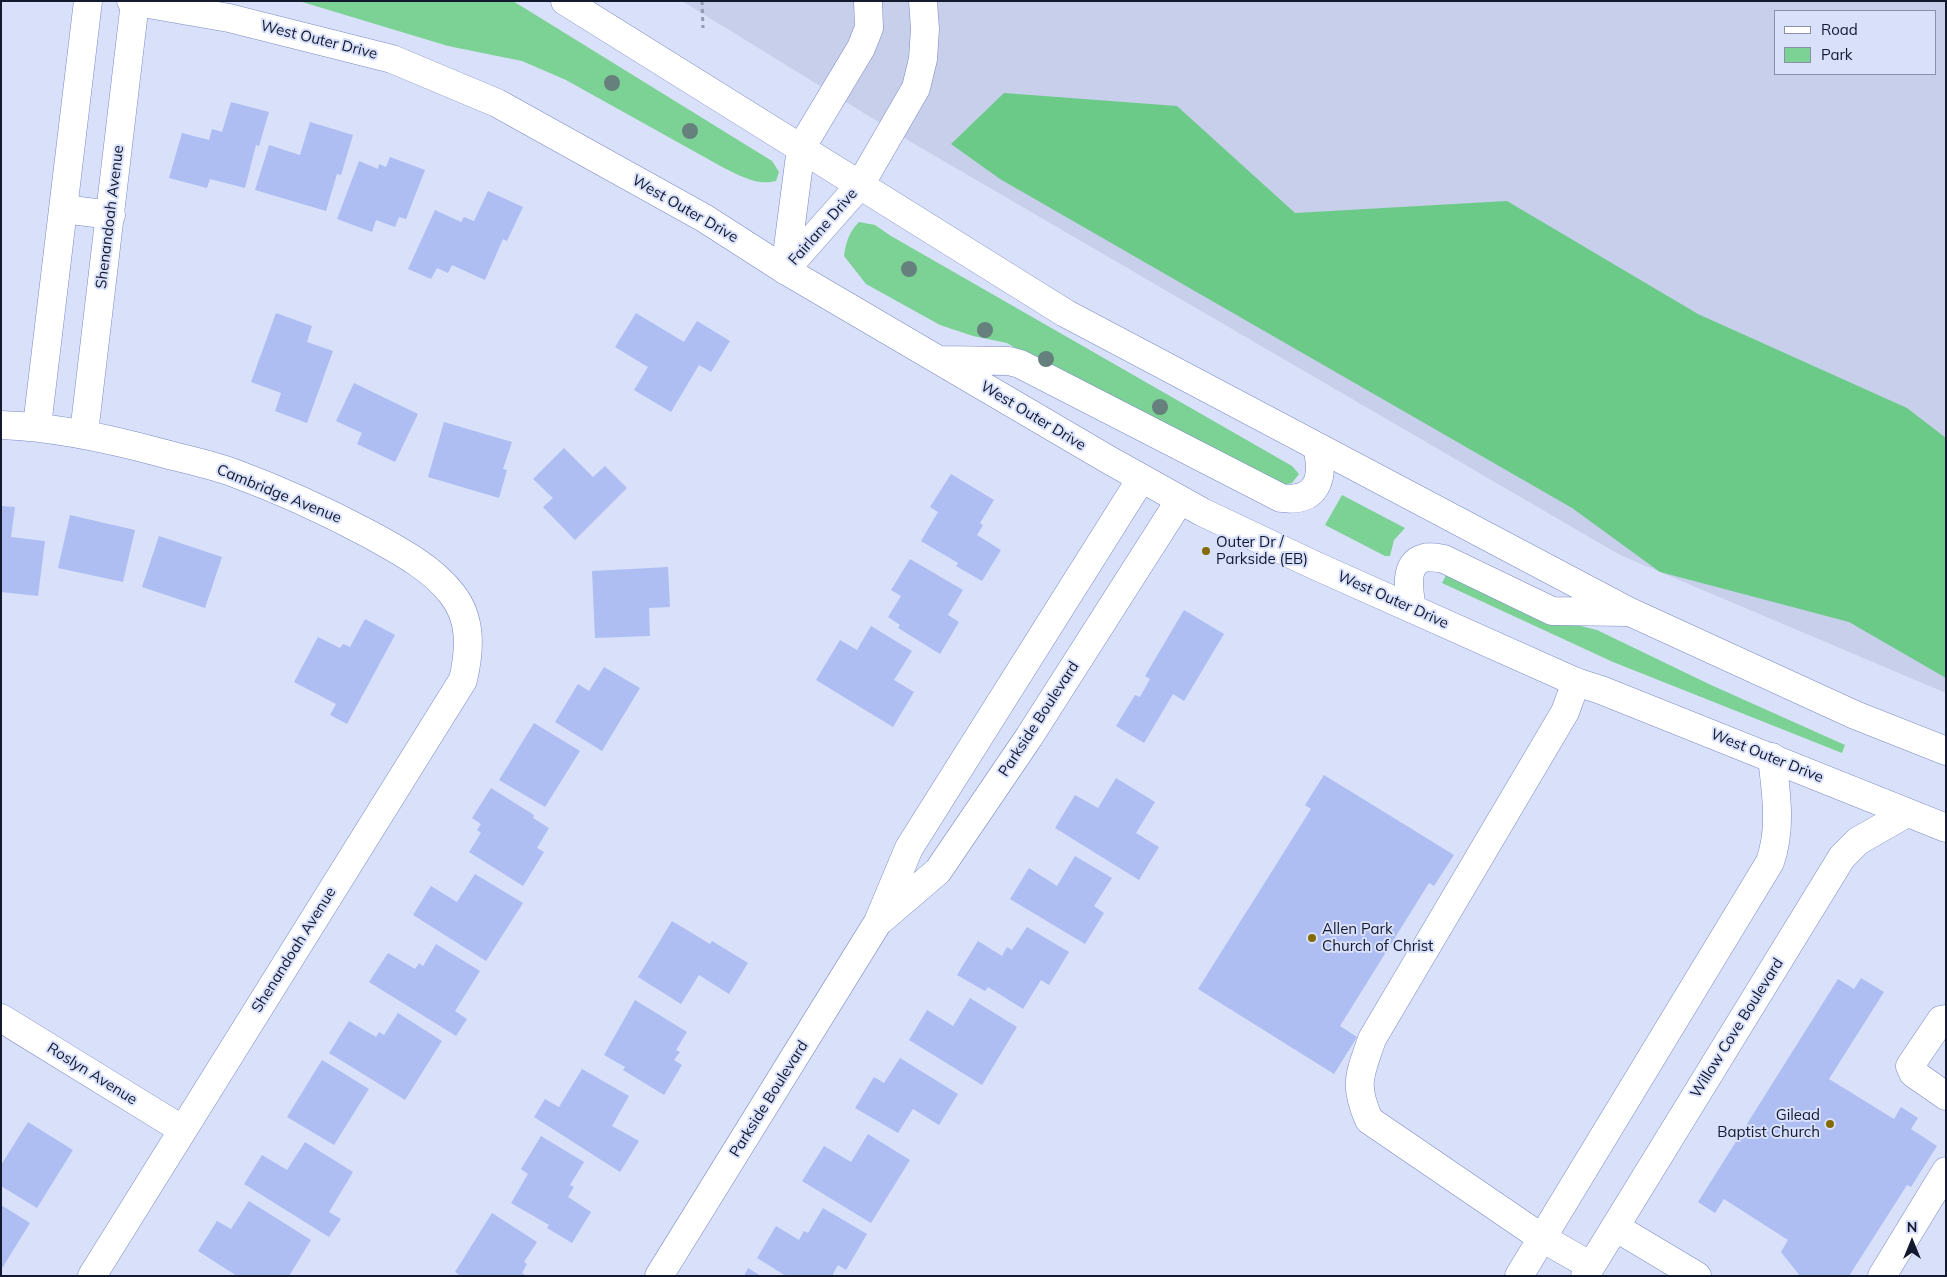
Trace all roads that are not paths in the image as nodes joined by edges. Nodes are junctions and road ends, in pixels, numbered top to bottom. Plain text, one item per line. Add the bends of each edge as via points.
1 (88, 1) edge
2 (131, 1) edge
3 (565, 1) edge
4 (868, 1) edge
5 (923, 1) edge
6 (135, 2) edge
7 (801, 148) junction
8 (860, 185) junction
9 (63, 209) junction
10 (111, 215) junction
11 (785, 270) junction
12 (939, 360) junction
13 (1, 424) edge
14 (37, 426) junction
15 (84, 433) junction
16 (1317, 448) junction
17 (1142, 479) junction
18 (1180, 500) junction
19 (1412, 608) junction
20 (1630, 612) junction
21 (464, 617) joint
22 (1576, 682) junction
23 (1946, 751) edge
24 (1772, 757) junction
25 (1907, 813) junction
26 (1946, 828) edge
27 (878, 922) junction
28 (1, 1018) edge
29 (1946, 1019) edge
30 (1946, 1096) edge
31 (183, 1130) junction
32 (1946, 1171) edge
33 (1615, 1227) junction
34 (1542, 1238) junction
35 (1588, 1271) edge
36 (92, 1276) edge
37 (659, 1276) edge
38 (1519, 1276) edge
39 (1697, 1276) edge
40 (1882, 1276) edge

1 - 9 street
2 - 6 street, West Outer Drive
3 - 7 street
4 - 7 street, Fairlane Drive via 869,28 861,48
5 - 8 street, Fairlane Drive via 923,59 916,88
6 - 10 street, Shenandoah Avenue
6 - 11 street, West Outer Drive via 228,18 392,59 498,103 704,218
7 - 8 street
7 - 11 street, Fairlane Drive
8 - 11 street, Fairlane Drive
8 - 16 street via 1065,313
9 - 10 street
9 - 14 street
10 - 15 street, Shenandoah Avenue
11 - 12 street, West Outer Drive
12 - 16 street via 1020,364 1281,498 1305,497 1315,488 1321,476
12 - 17 street, West Outer Drive
13 - 14 street, Cambridge Avenue
14 - 15 street, Cambridge Avenue
15 - 21 street, Cambridge Avenue via 233,473 338,518 396,549 435,576 453,594
16 - 20 street
17 - 18 street, West Outer Drive
17 - 27 street, Parkside Boulevard via 909,848
18 - 19 street, West Outer Drive via 1314,566
18 - 27 street, Parkside Boulevard via 1029,737 938,871
19 - 20 street via 1410,573 1416,562 1425,557 1444,559 1552,611
19 - 22 street, West Outer Drive
20 - 23 street via 1855,715
21 - 31 street, Shenandoah Avenue via 469,656 463,680
22 - 24 street, West Outer Drive
22 - 34 street, Willow Cove Boulevard via 1565,712 1372,1039 1360,1075 1360,1098 1369,1120
24 - 25 street, West Outer Drive
24 - 34 street via 1778,830 1770,862
25 - 26 street, West Outer Drive
25 - 33 street, Willow Cove Boulevard via 1858,841 1842,857
27 - 37 street, Parkside Boulevard
28 - 31 street, Roslyn Avenue
29 - 30 street via 1941,1020 1910,1066 1912,1073
31 - 36 street, Shenandoah Avenue
32 - 40 street
33 - 35 street, Willow Cove Boulevard
33 - 39 street
34 - 35 street, Willow Cove Boulevard
34 - 38 street

